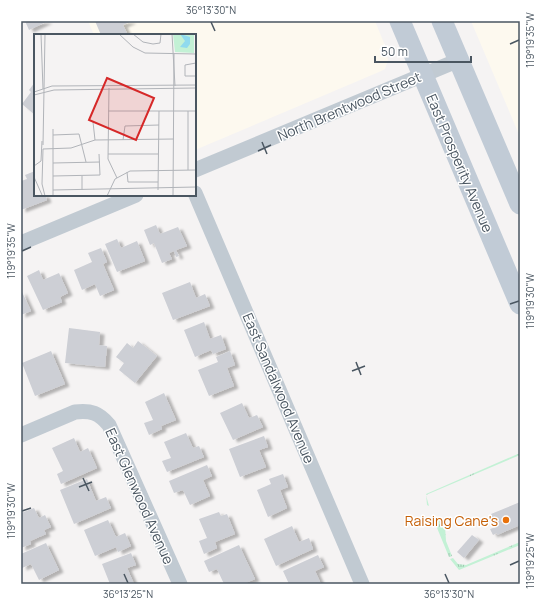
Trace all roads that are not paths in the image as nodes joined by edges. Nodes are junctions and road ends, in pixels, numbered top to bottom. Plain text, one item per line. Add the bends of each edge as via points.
1 (400, 21) edge
2 (442, 21) edge
3 (459, 60) junction
4 (423, 75) junction
5 (196, 170) edge
6 (196, 195) edge
7 (134, 196) edge
8 (520, 204) edge
9 (21, 243) edge
10 (520, 304) edge
11 (21, 435) edge
12 (180, 584) edge
13 (362, 584) edge

1 - 4 main road, East Prosperity Avenue
2 - 3 main road
3 - 4 street, North Brentwood Street
3 - 8 main road
4 - 5 street, North Brentwood Street
4 - 10 main road, East Prosperity Avenue
6 - 13 street, East Sandalwood Avenue
7 - 9 street
11 - 12 street, East Glenwood Avenue via 75,412 95,412 109,425

